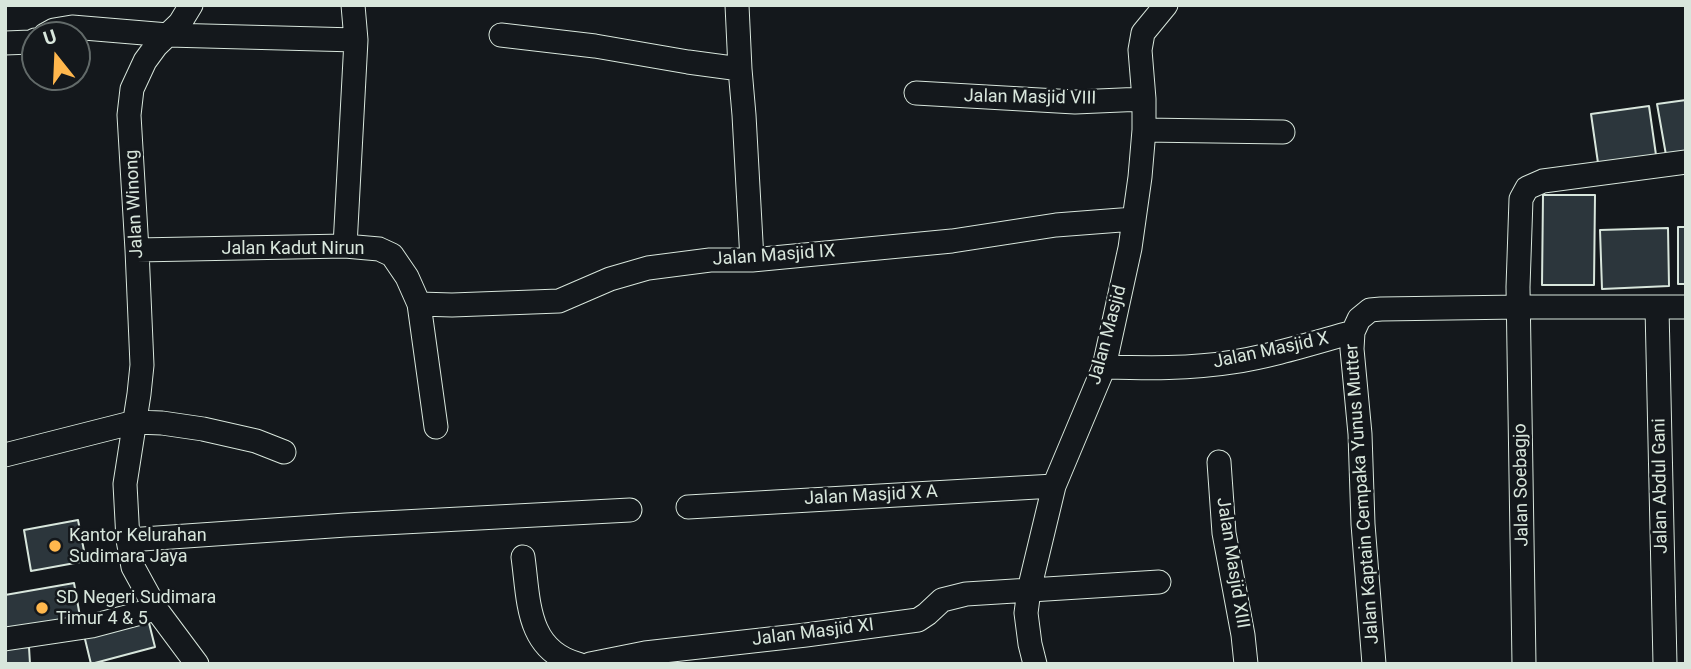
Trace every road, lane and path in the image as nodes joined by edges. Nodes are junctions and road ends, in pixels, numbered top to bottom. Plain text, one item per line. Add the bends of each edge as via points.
1 (191, 5) edge
2 (354, 5) edge
3 (737, 5) edge
4 (1166, 5) edge
5 (91, 29) edge
6 (168, 35) junction
7 (501, 35) dead end
8 (356, 40) junction
9 (740, 69) junction
10 (916, 93) dead end
11 (1144, 99) junction
12 (1144, 130) junction
13 (1283, 132) dead end
14 (1686, 162) edge
15 (1134, 219) junction
16 (345, 246) junction
17 (137, 250) junction
18 (752, 260) junction
19 (419, 304) junction
20 (1519, 307) junction
21 (1686, 307) edge
22 (1657, 308) junction
23 (1353, 332) junction
24 (1104, 368) junction
25 (135, 422) junction
26 (436, 427) dead end
27 (284, 452) dead end
28 (5, 455) edge
29 (1219, 462) dead end
30 (1054, 486) junction
31 (688, 507) dead end
32 (630, 510) dead end
33 (128, 540) junction
34 (523, 557) dead end
35 (1159, 582) dead end
36 (1029, 590) junction
37 (156, 609) junction
38 (5, 639) edge
39 (197, 664) edge
40 (578, 664) edge
41 (590, 664) edge
42 (1035, 664) edge
43 (1246, 664) edge
44 (1374, 664) edge
45 (1524, 664) edge
46 (1665, 664) edge

1 - 6 street, Jalan Winong
2 - 8 street
3 - 9 street
4 - 11 street, Jalan Masjid via 1143,33
5 - 6 street
6 - 8 street
6 - 17 street, Jalan Winong via 145,61 132,89 129,115
7 - 9 street
8 - 16 street
9 - 18 street
10 - 11 street, Jalan Masjid VIII via 1074,102
11 - 12 street, Jalan Masjid
12 - 13 street
12 - 15 street, Jalan Masjid
14 - 20 street, Jalan Soebagjo via 1543,181 1527,188 1521,199
15 - 18 street, Jalan Masjid IX
15 - 24 street, Jalan Masjid
16 - 17 street, Jalan Kadut Nirun
16 - 19 street, Jalan Kadut Nirun via 392,255
17 - 25 street, Jalan Winong via 142,365
18 - 19 street, Jalan Masjid IX via 648,268 559,301
19 - 26 street, Jalan Kadut Nirun
20 - 22 street, Jalan Kaptain Cempaka Yunus Mutter
20 - 23 street, Jalan Kaptain Cempaka Yunus Mutter via 1370,310
20 - 45 street, Jalan Soebagjo
21 - 22 street, Jalan Kaptain Cempaka Yunus Mutter
22 - 46 street, Jalan Abdul Gani
23 - 24 street, Jalan Masjid X via 1232,362
23 - 44 street, Jalan Kaptain Cempaka Yunus Mutter
24 - 30 street, Jalan Masjid
25 - 27 street via 203,429 256,440
25 - 28 street
25 - 33 street, Jalan Winong via 125,484
29 - 43 street, Jalan Masjid XIII via 1224,533
30 - 31 street, Jalan Masjid X A
30 - 36 street, Jalan Masjid
32 - 33 street
33 - 37 street, Jalan Winong via 133,567
34 - 40 street via 536,633 565,660
35 - 36 street, Jalan Masjid XI
36 - 41 street, Jalan Masjid XI via 947,598 918,620 645,653
36 - 42 street, Jalan Masjid via 1026,613
37 - 38 street via 92,626
37 - 39 street, Jalan Winong

